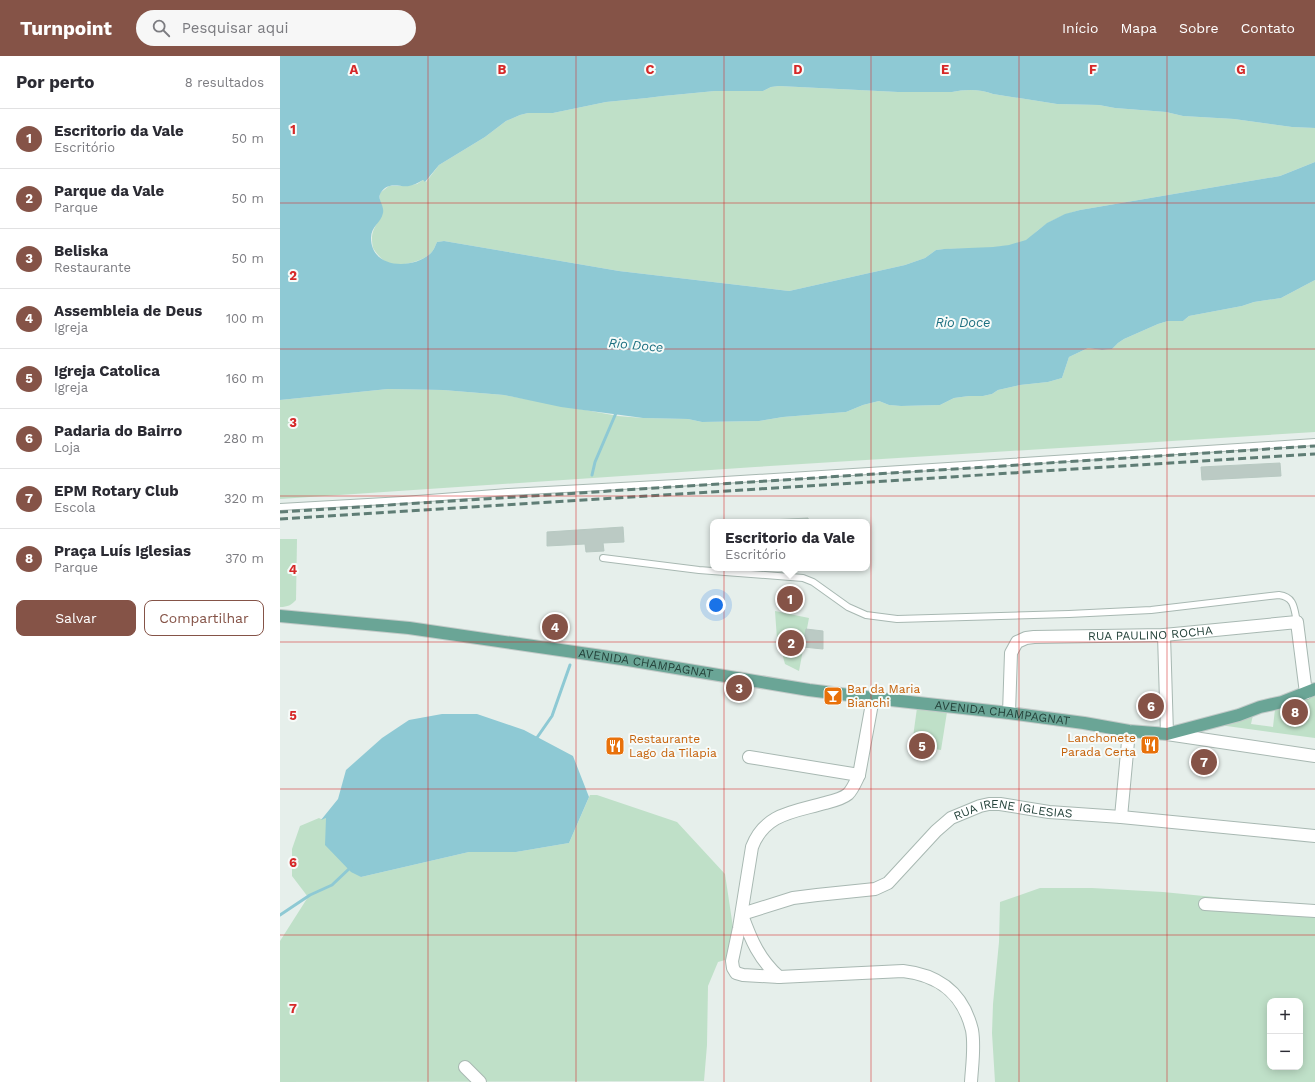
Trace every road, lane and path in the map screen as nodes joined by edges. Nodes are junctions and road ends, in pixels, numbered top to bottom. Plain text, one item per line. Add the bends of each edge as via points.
1 (1315, 442) edge
2 (280, 507) edge
3 (603, 558) dead end
4 (280, 616) edge
5 (1297, 622) junction
6 (1164, 635) junction
7 (1311, 691) edge
8 (873, 698) junction
9 (1009, 713) junction
10 (1129, 731) junction
11 (1167, 734) junction
12 (749, 756) dead end
13 (1315, 756) edge
14 (859, 775) junction
15 (1121, 817) junction
16 (1315, 836) edge
17 (1205, 904) dead end
18 (1315, 911) edge
19 (742, 914) junction
20 (779, 977) junction
21 (465, 1067) dead end
22 (480, 1082) edge
23 (971, 1082) edge

1 - 2 lane
3 - 5 lane via 692,570 804,578 848,607 866,615 897,619 1152,610 1279,595 1290,599
4 - 8 main road, AVENIDA CHAMPAGNAT via 409,628
5 - 6 street, RUA PAULINO ROCHA
5 - 7 street
6 - 9 street, RUA PAULINO ROCHA via 1034,637 1017,642 1011,653
6 - 11 street
7 - 11 main road, AVENIDA CHAMPAGNAT via 1239,715
8 - 9 main road, AVENIDA CHAMPAGNAT
8 - 14 street
9 - 10 main road, AVENIDA CHAMPAGNAT
10 - 11 main road, AVENIDA CHAMPAGNAT
10 - 15 street
11 - 13 street
12 - 14 street
14 - 19 street via 848,794 836,800 784,814 758,834 752,847
15 - 16 street, RUA IRENE IGLESIAS
15 - 19 street, RUA IRENE IGLESIAS via 1049,812 1000,804 980,806 951,818 883,887 793,898
17 - 18 street
19 - 20 street via 750,937 764,962
19 - 20 street via 732,968 743,975
20 - 23 street via 903,971 919,973 939,981 961,1004 970,1023 973,1054
21 - 22 street

